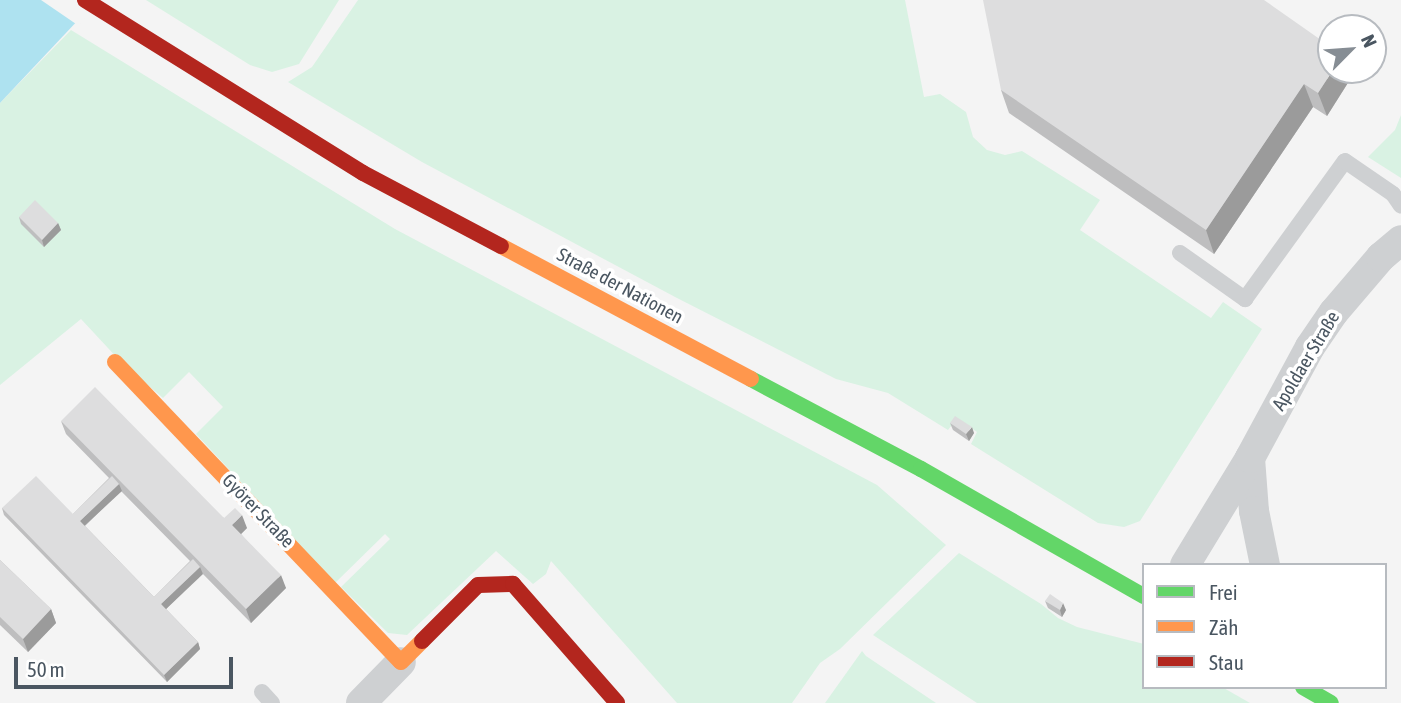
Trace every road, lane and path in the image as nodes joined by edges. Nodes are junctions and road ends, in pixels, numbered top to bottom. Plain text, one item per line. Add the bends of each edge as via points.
1 (85, 0) edge
2 (1401, 206) edge
3 (1401, 240) edge
4 (1180, 254) dead end
5 (115, 362) dead end
6 (1250, 458) junction
7 (1186, 563) edge
8 (1265, 563) edge
9 (1142, 595) edge
10 (401, 662) junction
11 (1307, 689) edge
12 (361, 703) edge
13 (617, 703) edge
14 (1332, 703) edge

1 - 9 main road, Straße der Nationen via 363,173 921,469
2 - 4 lane via 1393,194 1345,161 1245,299
3 - 6 street, Apoldaer Straße via 1334,312
5 - 10 main road, Györer Straße
6 - 7 street, Apoldaer Straße
6 - 8 street
10 - 12 street
10 - 13 main road via 478,585 513,584
11 - 14 main road

